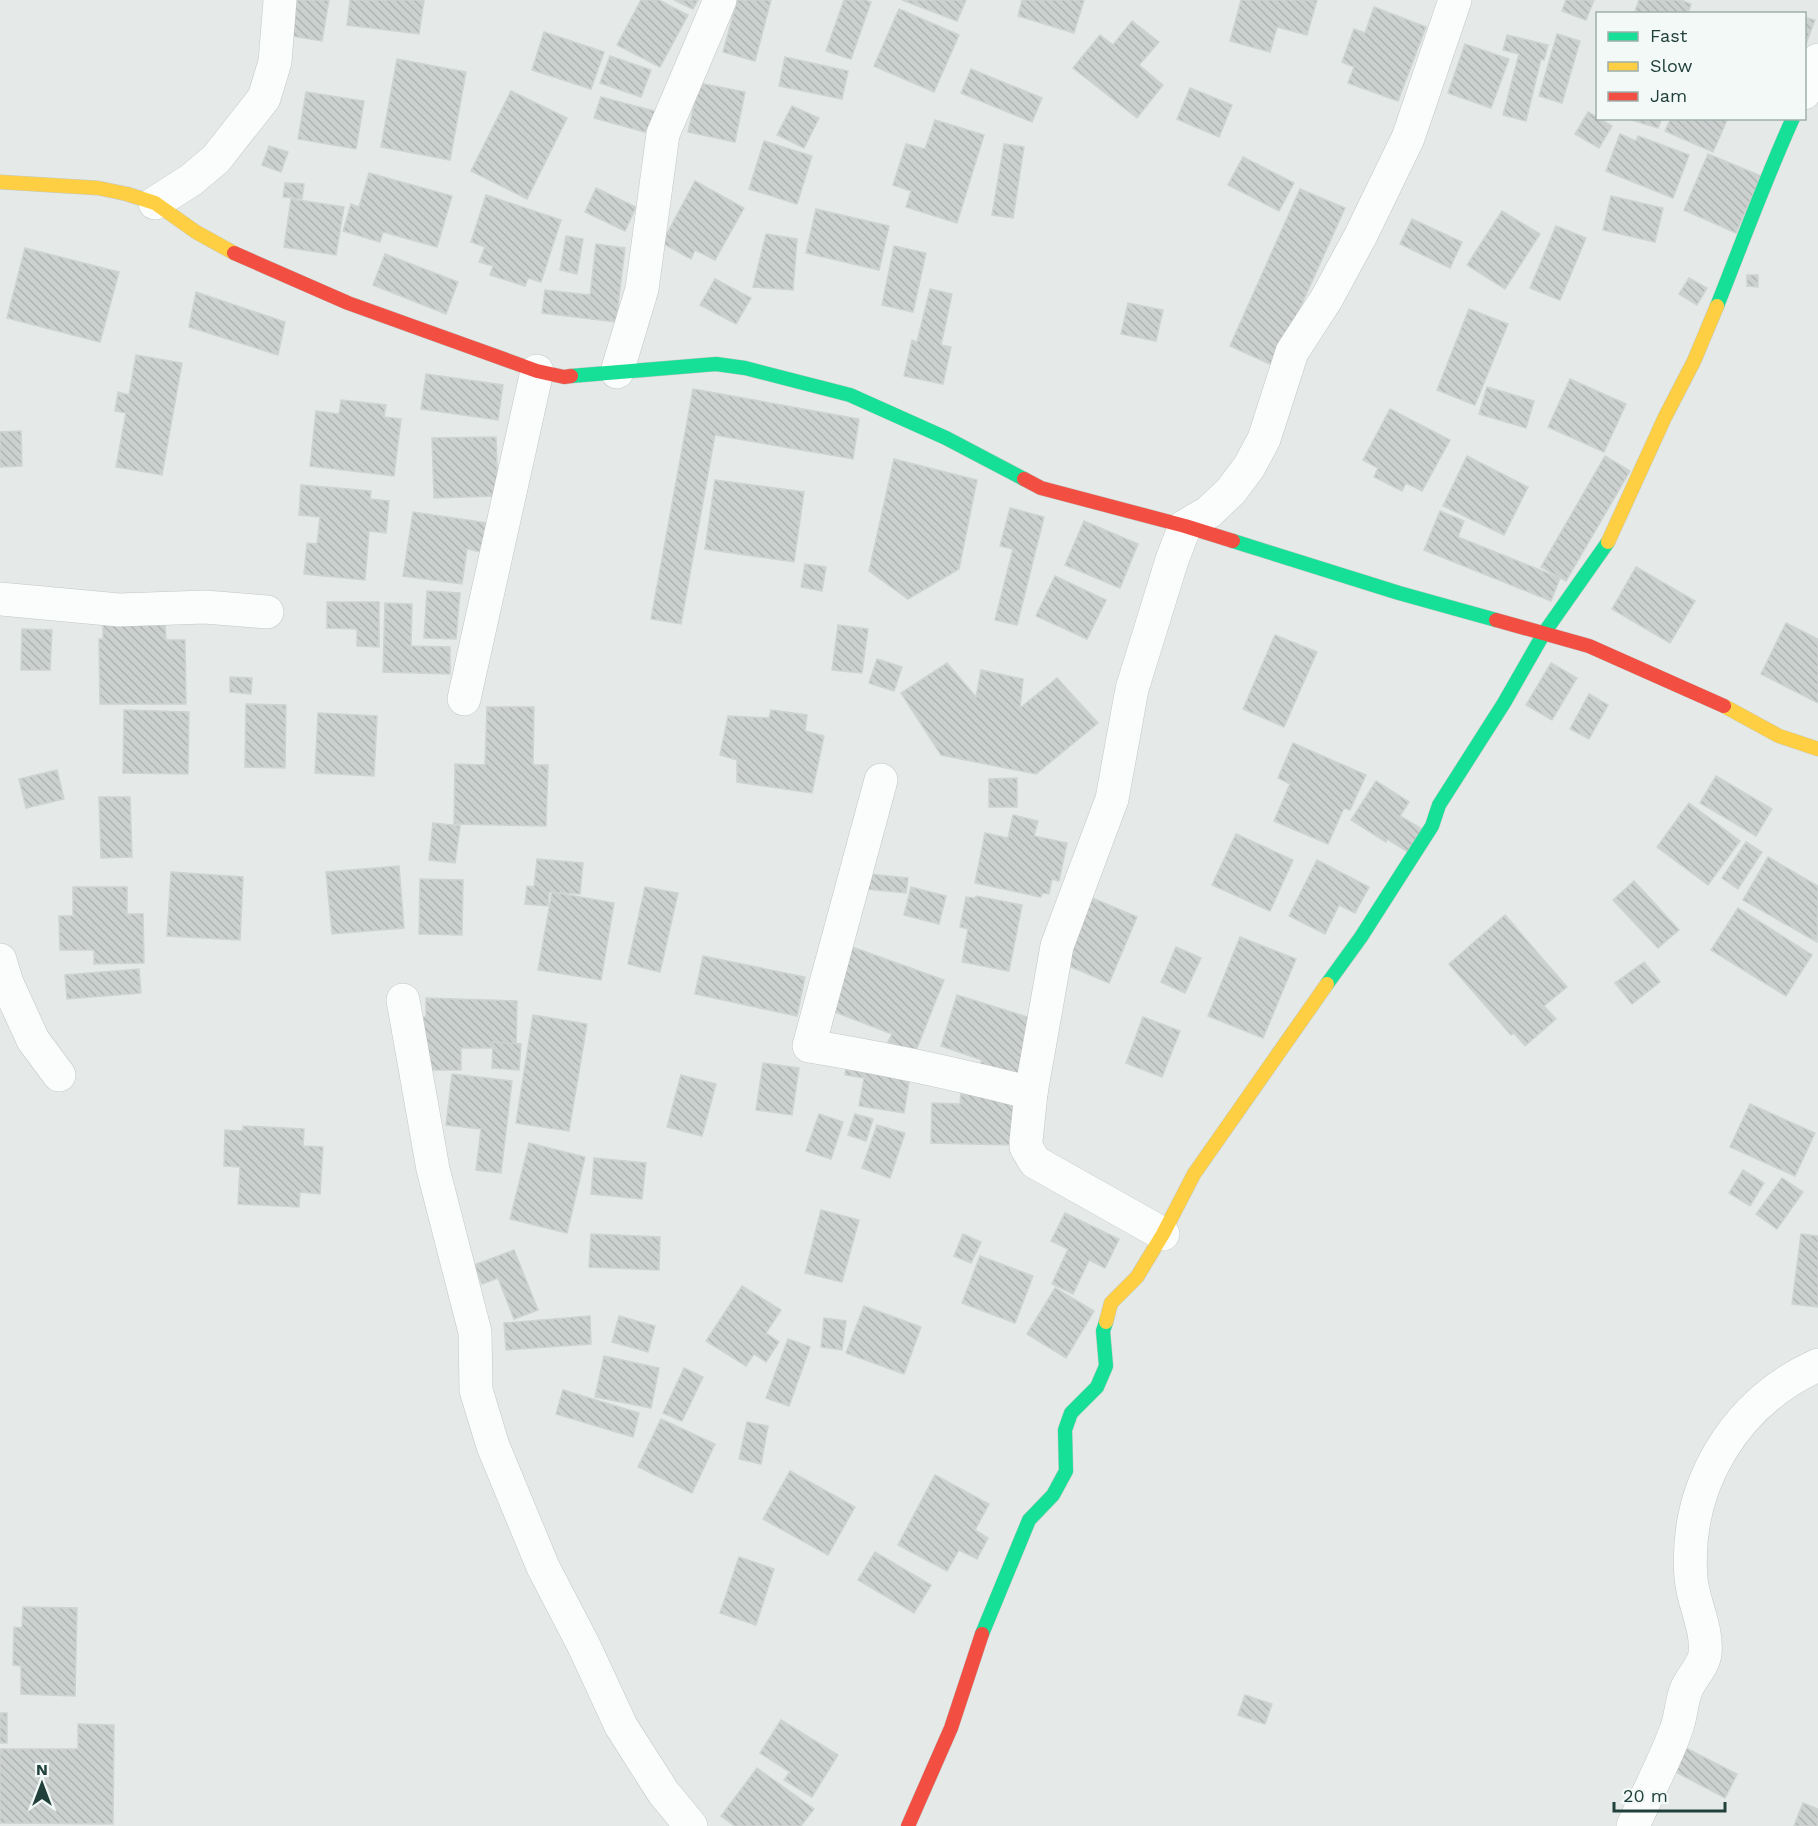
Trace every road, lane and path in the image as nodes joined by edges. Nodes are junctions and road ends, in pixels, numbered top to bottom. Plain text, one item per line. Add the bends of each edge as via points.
1 (280, 0) edge
2 (720, 0) edge
3 (1455, 0) edge
4 (1818, 60) edge
5 (1806, 88) edge
6 (1792, 120) edge
7 (0, 182) edge
8 (155, 203) junction
9 (537, 371) junction
10 (617, 372) junction
11 (1185, 526) junction
12 (0, 599) edge
13 (267, 612) dead end
14 (1545, 633) junction
15 (464, 699) dead end
16 (1818, 749) edge
17 (881, 780) dead end
18 (0, 960) edge
19 (403, 1000) dead end
20 (59, 1075) dead end
21 (1031, 1093) junction
22 (1163, 1234) junction
23 (1818, 1365) edge
24 (691, 1826) edge
25 (908, 1826) edge
26 (1633, 1826) edge

1 - 8 street via 275,62 264,98 216,159
2 - 10 street via 663,134 642,289
3 - 11 street via 1408,138 1327,298 1292,352 1264,439 1232,491 1209,512
4 - 5 street
6 - 14 street via 1694,361 1605,547
7 - 8 street via 98,188
8 - 9 street via 246,260 348,303
9 - 10 street via 564,377
9 - 15 street
10 - 11 street via 716,364 849,395 946,438 1041,488
11 - 14 street via 1399,593
11 - 21 street via 1132,689 1112,799 1057,946
12 - 13 street via 119,610 205,607
14 - 16 street via 1589,646 1737,712 1779,736
14 - 22 street via 1439,805 1432,826 1361,937 1194,1174
17 - 21 street via 809,1046 949,1072
18 - 20 street via 33,1040
19 - 24 street via 433,1169 475,1332 476,1390 493,1446 543,1567 621,1726 663,1792
21 - 22 street via 1026,1147 1035,1162
22 - 25 street via 1137,1277 1111,1304 1103,1331 1106,1366 1097,1387 1071,1413 1065,1430 1066,1471 1053,1495 1029,1520 977,1646 951,1728
23 - 26 street via 1771,1394 1742,1421 1720,1448 1708,1472 1692,1533 1691,1579 1705,1657 1686,1691 1676,1730

